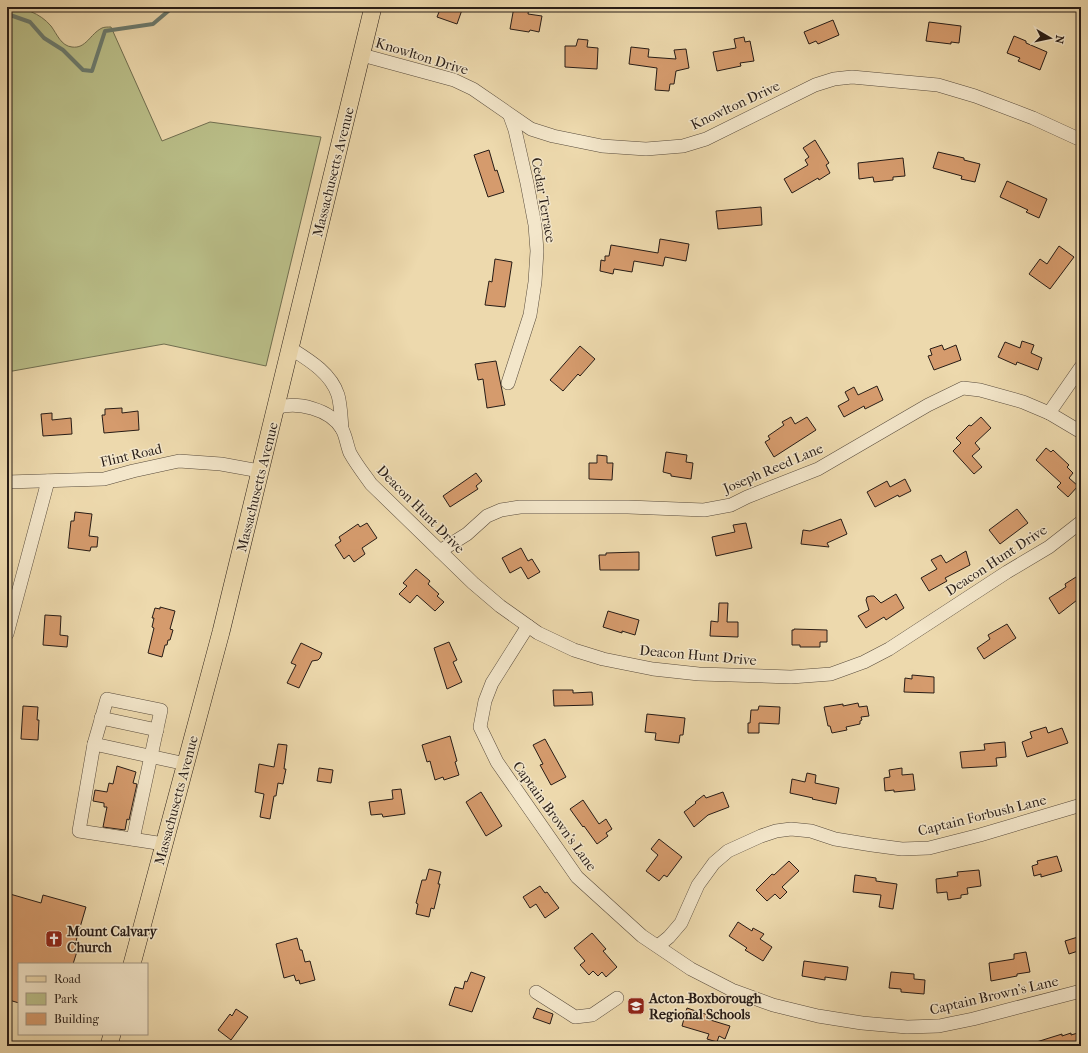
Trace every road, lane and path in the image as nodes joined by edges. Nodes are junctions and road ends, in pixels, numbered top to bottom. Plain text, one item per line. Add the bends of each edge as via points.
1 (373, 7) edge
2 (362, 55) junction
3 (510, 116) junction
4 (1081, 140) edge
5 (290, 348) junction
6 (1081, 367) edge
7 (508, 383) dead end
8 (276, 408) junction
9 (1049, 413) junction
10 (342, 429) junction
11 (1081, 432) edge
12 (260, 471) junction
13 (48, 481) junction
14 (7, 482) edge
15 (1081, 522) edge
16 (440, 551) junction
17 (528, 626) junction
18 (7, 634) edge
19 (101, 718) junction
20 (157, 730) junction
21 (94, 744) junction
22 (151, 757) junction
23 (186, 764) junction
24 (1081, 805) edge
25 (133, 839) junction
26 (164, 844) junction
27 (658, 946) junction
28 (132, 963) edge
29 (1081, 991) edge
30 (536, 992) dead end
31 (617, 998) dead end

1 - 2 main road, Massachusetts Avenue
2 - 3 street, Knowlton Drive via 454,80 473,89
2 - 5 main road, Massachusetts Avenue
3 - 4 street, Knowlton Drive via 531,129 602,146 646,149 683,146 706,139 815,85 852,77 938,85 1033,118
3 - 7 street, Cedar Terrace via 527,183 537,251 530,315
5 - 8 main road, Massachusetts Avenue
5 - 10 street, Deacon Hunt Drive via 328,376 337,393
6 - 9 street
8 - 10 street, Deacon Hunt Drive via 284,405 301,405 328,415
8 - 12 main road, Massachusetts Avenue
9 - 11 street, Joseph Reed Lane
9 - 16 street, Joseph Reed Lane via 1016,400 963,388 928,404 818,469 731,505 704,510 520,507 500,510 487,516 467,534
10 - 16 street, Deacon Hunt Drive via 350,452 371,484
12 - 13 street, Flint Road via 221,464 179,461 104,479
12 - 23 main road, Massachusetts Avenue
13 - 14 street, Flint Road
13 - 18 street
15 - 17 street, Deacon Hunt Drive via 1049,547 889,649 864,662 831,674 791,677 699,674 653,669 574,650
16 - 17 street, Deacon Hunt Drive via 472,583
17 - 27 street, Captain Brown's Lane via 492,683 485,701 480,727 497,762 577,877 642,936
19 - 20 street
19 - 20 street via 107,699 161,710
19 - 21 street
20 - 22 street
21 - 22 street
21 - 25 street via 79,831
22 - 23 street
22 - 25 street
23 - 26 main road, Massachusetts Avenue
24 - 27 street, Captain Forbush Lane via 929,848 902,849 872,845 791,829 761,836 728,851 714,863 698,885 681,923 669,938
25 - 26 street
26 - 28 main road, Massachusetts Avenue
27 - 29 street, Captain Brown's Lane via 691,969 732,990 774,1005 862,1023 907,1027 939,1026
30 - 31 street via 575,1017 592,1015

